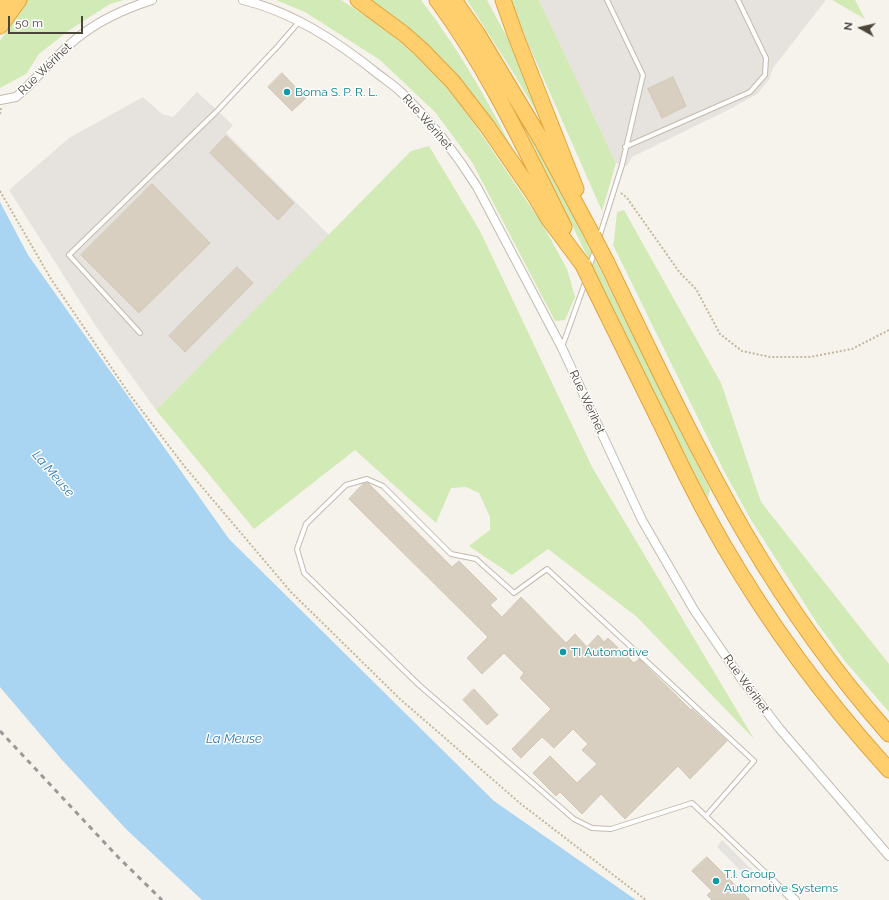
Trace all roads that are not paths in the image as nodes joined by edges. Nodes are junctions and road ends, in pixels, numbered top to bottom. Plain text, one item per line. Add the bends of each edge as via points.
1 (4, 0) edge
2 (20, 0) edge
3 (152, 0) edge
4 (243, 0) edge
5 (358, 0) edge
6 (436, 0) edge
7 (454, 0) edge
8 (493, 0) edge
9 (503, 0) edge
10 (607, 0) edge
11 (738, 0) edge
12 (0, 6) edge
13 (299, 21) junction
14 (0, 26) edge
15 (515, 34) junction
16 (0, 100) edge
17 (626, 147) junction
18 (592, 235) junction
19 (583, 266) junction
20 (140, 333) dead end
21 (562, 348) junction
22 (889, 734) edge
23 (889, 770) edge
24 (706, 816) junction
25 (889, 856) edge
26 (787, 893) joint
27 (795, 900) edge

1 - 12 highway
2 - 14 highway
3 - 16 street, Rue Wérihet via 131,7 93,26 23,91 16,96
4 - 13 street, Rue Wérihet
5 - 19 highway via 404,34 453,82 487,126
6 - 19 highway via 491,84
7 - 18 highway via 542,141
8 - 15 highway
9 - 15 highway
10 - 17 lane via 643,75
11 - 17 lane via 766,58 765,75 750,92
13 - 20 lane via 217,111 69,255
13 - 21 street, Rue Wérihet via 373,70 405,95 430,123 477,187
15 - 18 highway via 571,174
17 - 21 lane
18 - 22 highway, bridge via 702,456 746,536 825,654
19 - 23 highway, bridge via 684,472 724,547 823,691
21 - 25 street, Rue Wérihet via 642,520 694,610 779,728
24 - 24 lane via 692,803 611,829 592,828 574,819 419,685 304,573 297,549 306,524 346,485 367,479 384,486 451,554 476,559 514,593 547,569 754,761
24 - 26 lane
26 - 27 street

